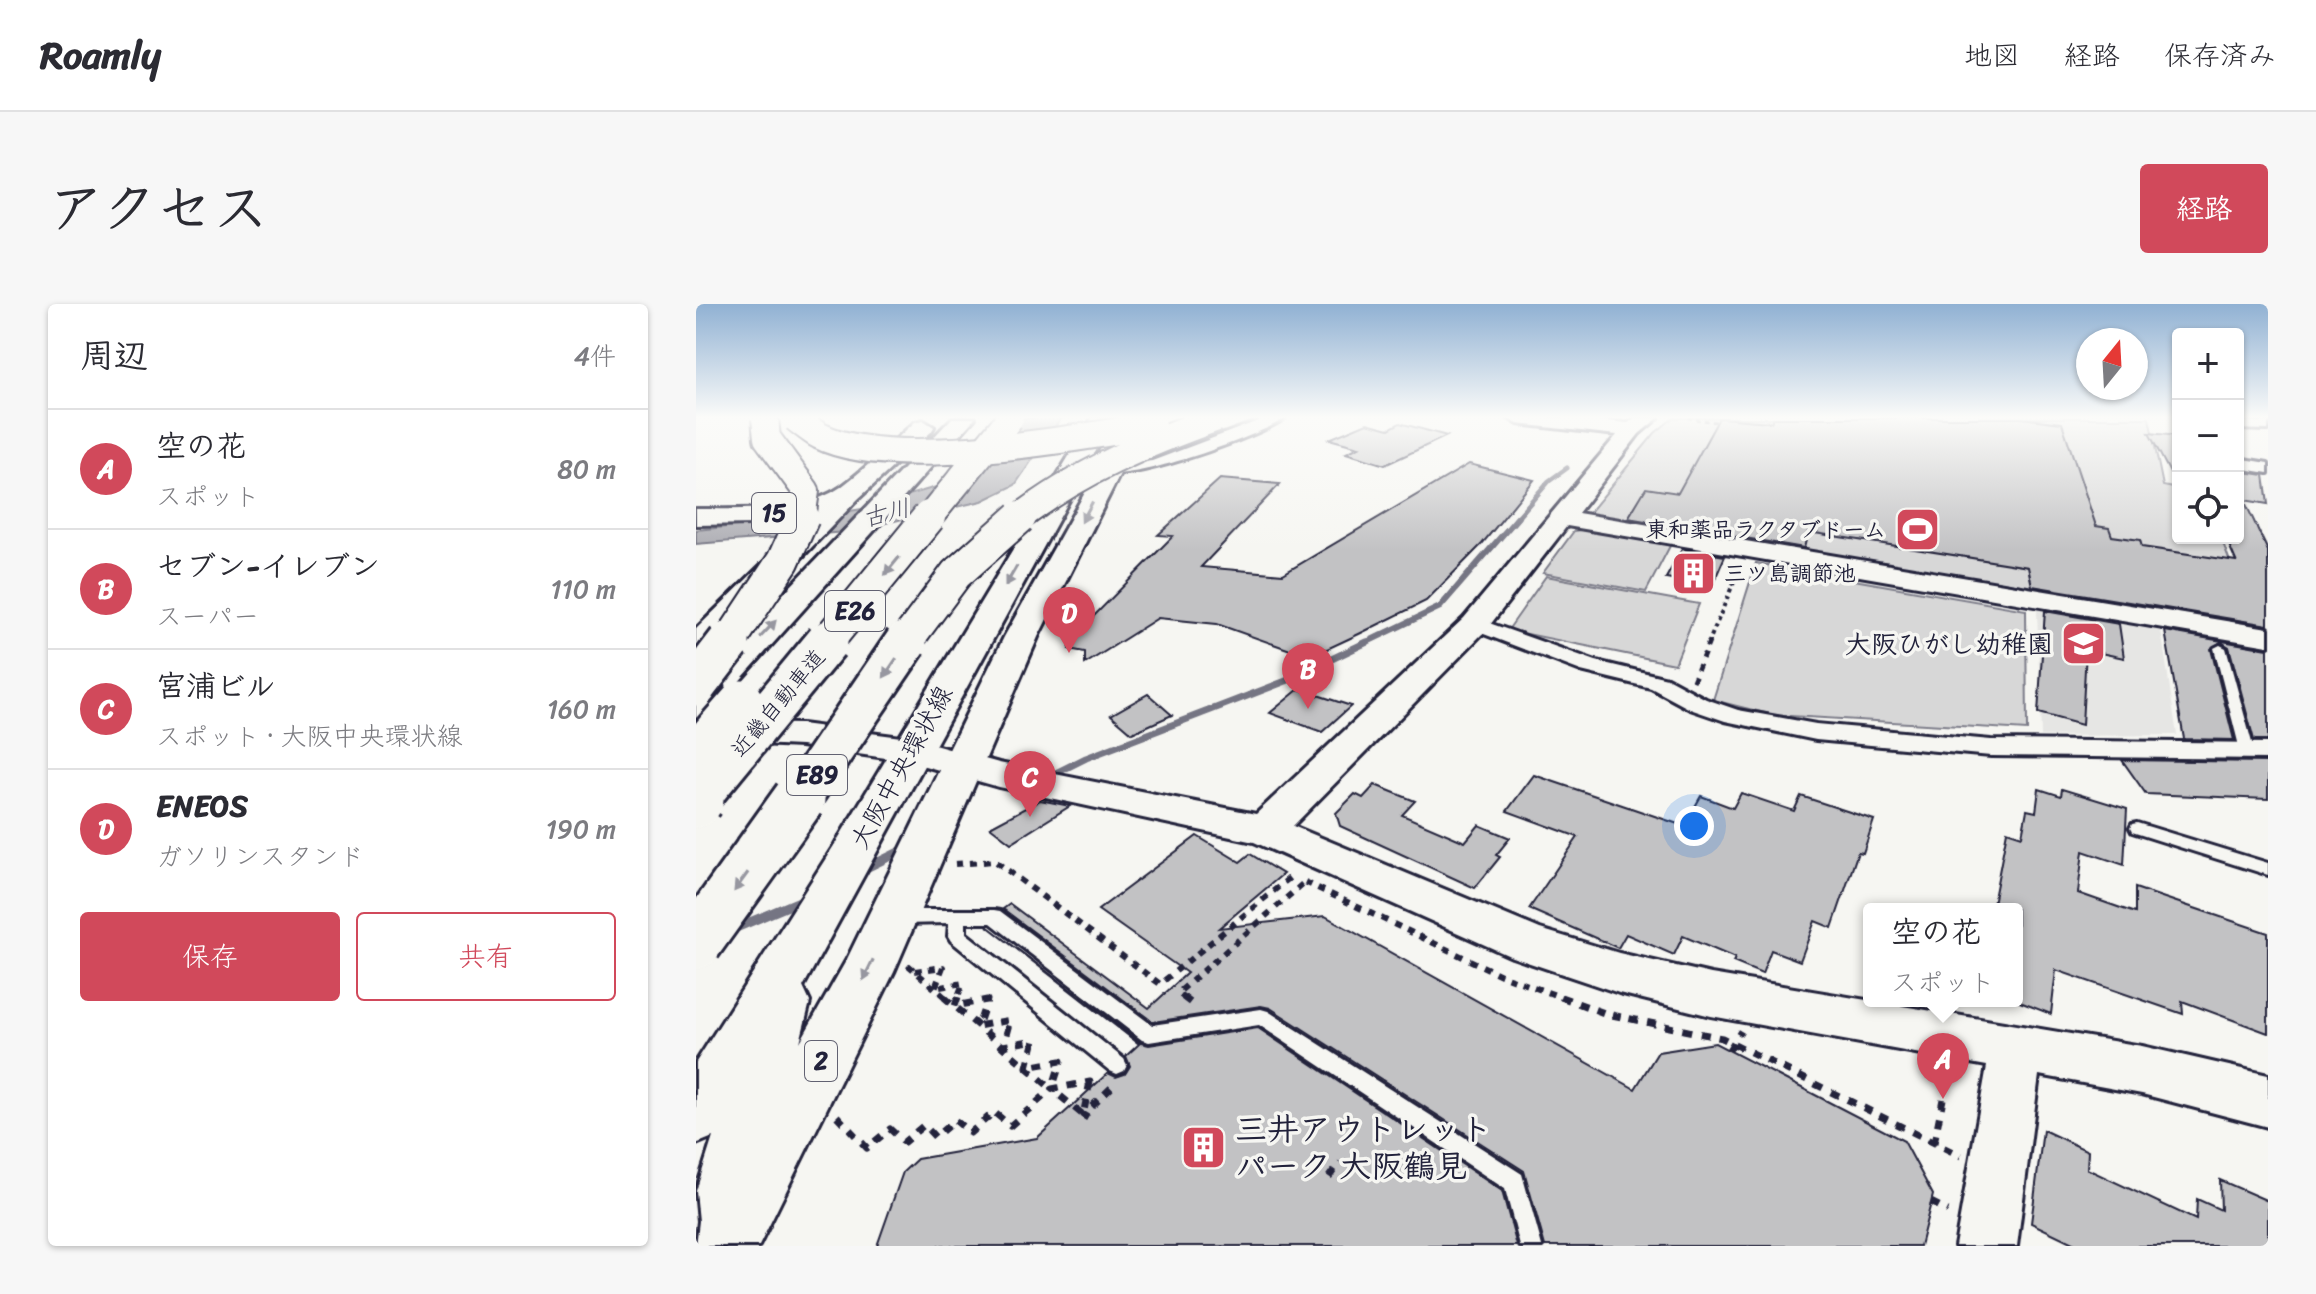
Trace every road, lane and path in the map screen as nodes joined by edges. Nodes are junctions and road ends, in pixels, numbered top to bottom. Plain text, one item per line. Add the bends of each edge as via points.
1 (786, 462) edge
2 (885, 462) edge
3 (923, 462) edge
4 (951, 462) edge
5 (974, 462) edge
6 (1077, 462) edge
7 (1111, 462) edge
8 (1114, 462) edge
9 (1163, 462) edge
10 (1609, 462) edge
11 (2244, 464) edge
12 (2268, 468) edge
13 (1109, 471) junction
14 (842, 502) junction
15 (696, 517) edge
16 (1562, 518) junction
17 (1747, 550) junction
18 (1475, 624) junction
19 (2268, 637) edge
20 (696, 648) edge
21 (2220, 648) dead end
22 (696, 685) edge
23 (1686, 697) junction
24 (696, 707) edge
25 (696, 734) edge
26 (909, 750) junction
27 (2257, 751) edge
28 (696, 754) edge
29 (961, 765) junction
30 (696, 802) edge
31 (2137, 828) dead end
32 (1264, 830) junction
33 (939, 846) junction
34 (2268, 869) edge
35 (1296, 876) dead end
36 (1316, 888) dead end
37 (958, 917) junction
38 (901, 941) junction
39 (696, 943) edge
40 (795, 959) junction
41 (915, 971) junction
42 (935, 988) junction
43 (955, 1006) junction
44 (1199, 1010) dead end
45 (1746, 1023) dead end
46 (978, 1026) junction
47 (1722, 1038) dead end
48 (1003, 1046) junction
49 (1731, 1047) junction
50 (2016, 1049) junction
51 (1117, 1065) dead end
52 (1027, 1067) junction
53 (1052, 1089) junction
54 (1943, 1099) dead end
55 (2268, 1101) edge
56 (836, 1114) dead end
57 (696, 1115) edge
58 (1934, 1143) junction
59 (1340, 1162) dead end
60 (1962, 1172) dead end
61 (1329, 1177) dead end
62 (709, 1246) edge
63 (723, 1246) edge
64 (1531, 1246) edge
65 (1986, 1246) edge

1 - 22 highway, bridge via 806,491 804,520 774,576
2 - 14 main road
24 -> 3 main road
4 - 28 highway, 近畿自動車道 / E26, bridge
5 -> 30 highway, 近畿自動車道 / E26, bridge
6 -> 26 main road, 大阪中央環状線, bridge
7 -> 39 highway, E89, bridge via 1026,513 971,558 933,604
8 - 13 main road, 2
9 - 13 street
10 - 16 street
11 - 12 street
13 -> 29 main road, 2
14 - 15 main road, 15 via 760,515
14 - 20 main road
16 - 17 street
16 - 18 street
17 - 19 street
17 - 23 path
18 - 23 street via 1589,666 1659,683
18 - 32 street
21 - 27 lane
23 - 27 street via 1769,725 1902,742
25 - 26 street via 801,735
26 - 29 street
26 - 40 main road, 大阪中央環状線
29 - 32 street
29 - 33 main road, 2
31 - 34 lane
32 - 50 street via 1528,944 1619,973 1711,995
33 - 35 path via 995,861 1160,984 1291,874
33 - 38 main road, 2
36 - 44 path via 1307,880 1178,993
37 - 38 lane
37 - 51 lane via 957,936
37 - 64 lane via 994,916 1149,1034 1261,1017 1514,1182
38 - 41 path
38 -> 63 main road, 2
40 - 57 main road, 大阪中央環状線
40 - 62 main road
41 - 42 path
41 - 42 path via 943,967
42 - 43 path
42 - 43 path via 963,983
43 - 46 path
43 - 46 path via 987,1000
45 - 49 path
46 - 48 path
46 - 48 path via 1010,1020
47 - 49 path
48 - 52 path
48 - 52 path via 1034,1040
49 - 58 path
50 - 55 street via 2142,1070
50 - 65 street
52 - 53 path
52 - 53 path via 1061,1061
53 - 53 path via 1090,1082 1083,1115 1073,1106
53 - 56 path via 1010,1126 994,1112 970,1133 955,1120 935,1137 924,1125 904,1142 890,1129 867,1148
54 - 58 path
58 - 60 path via 1965,1158
59 - 61 path

